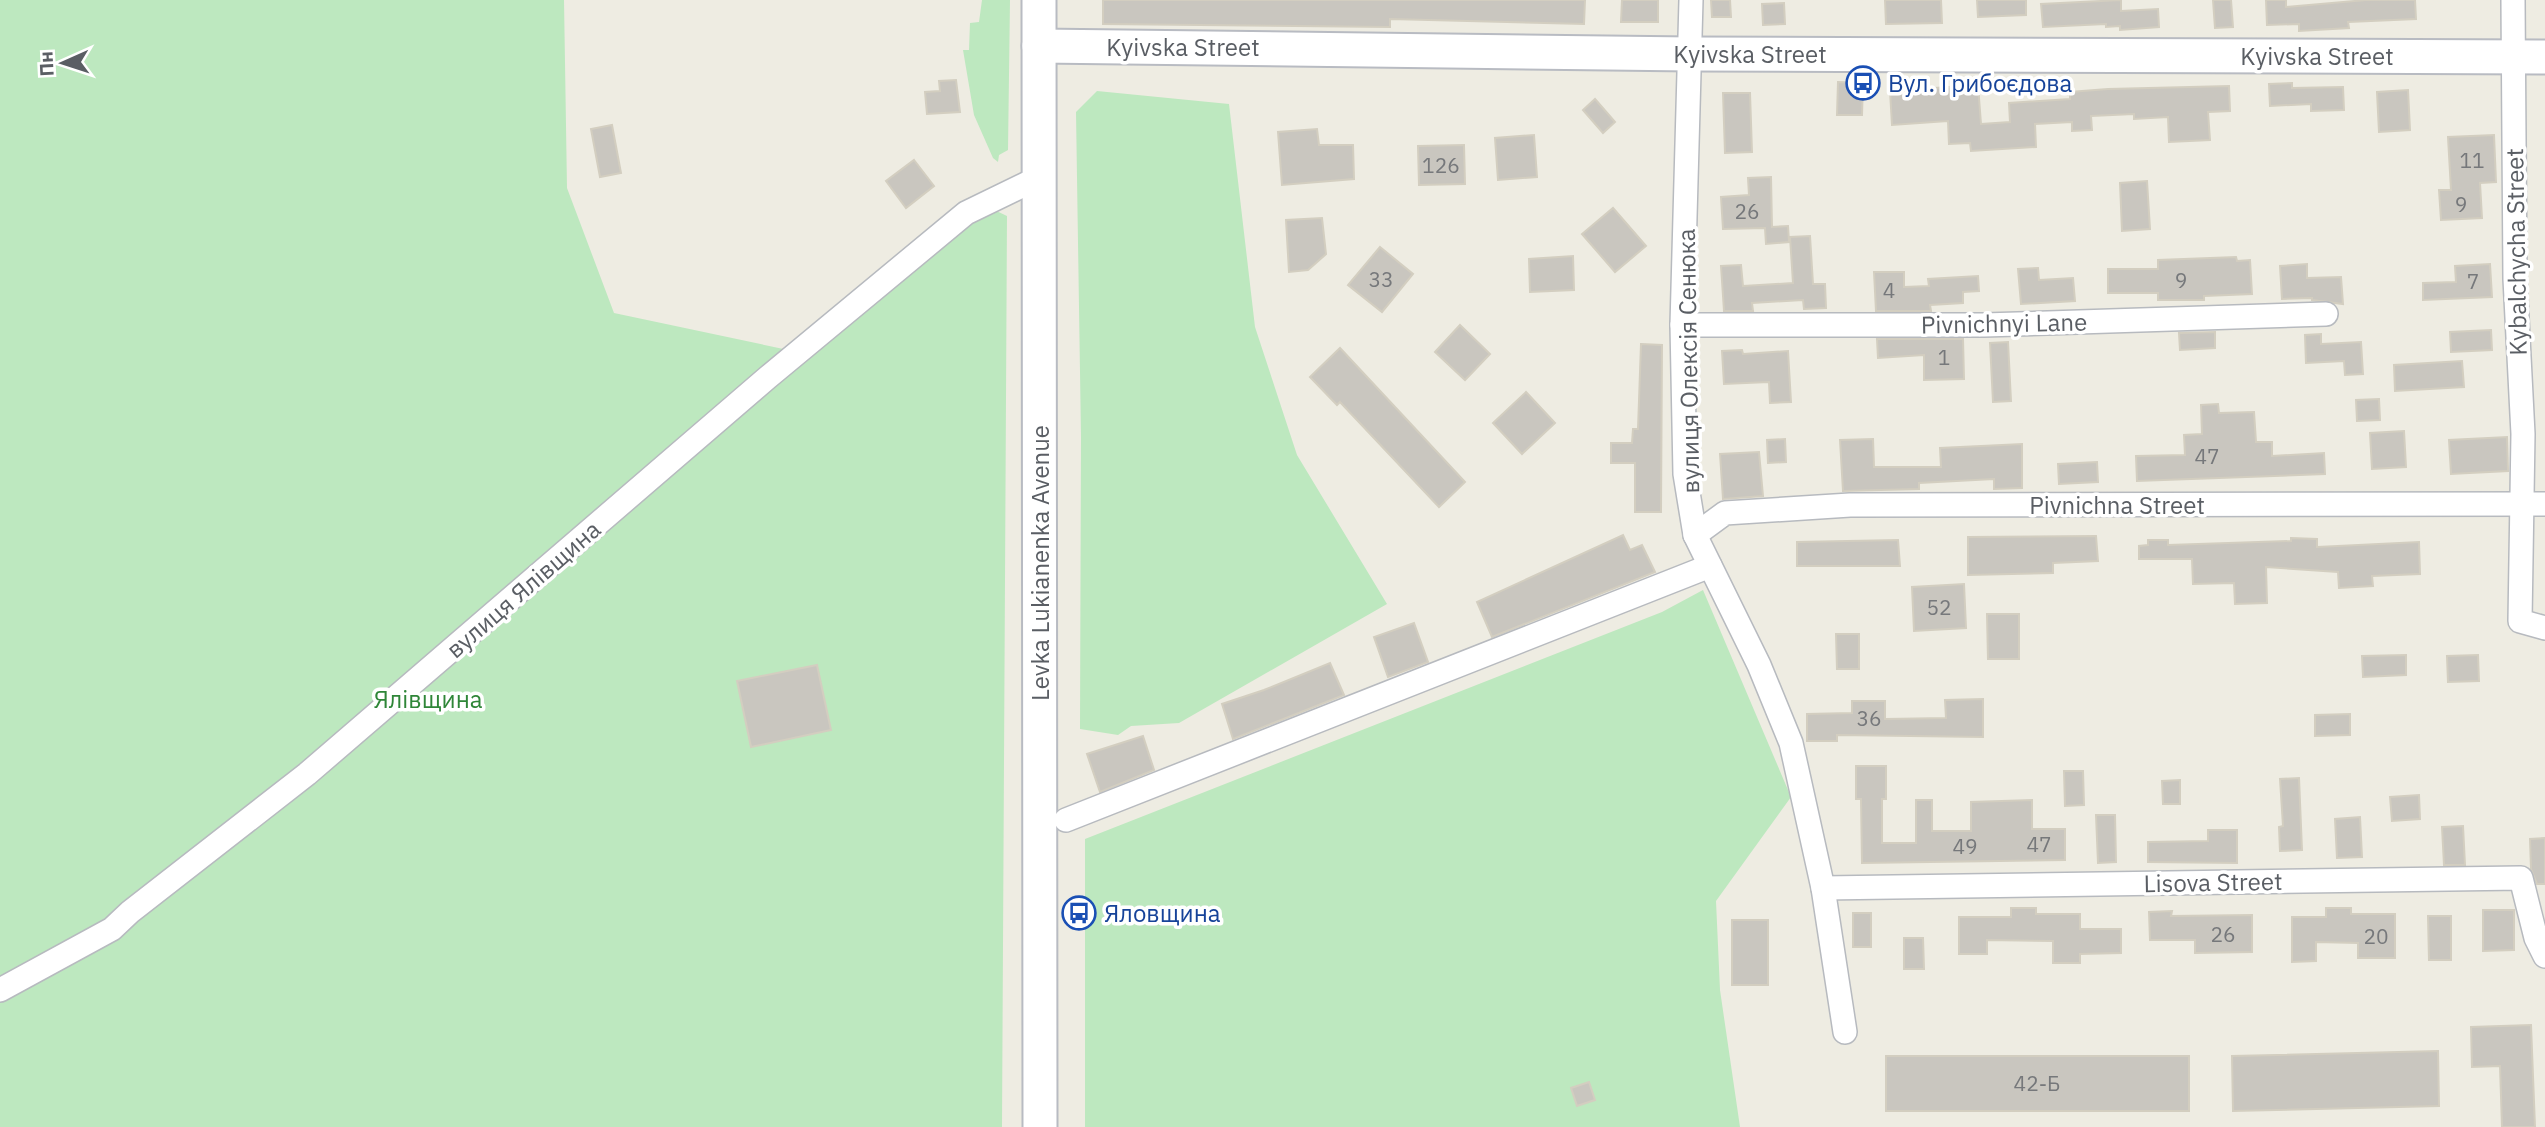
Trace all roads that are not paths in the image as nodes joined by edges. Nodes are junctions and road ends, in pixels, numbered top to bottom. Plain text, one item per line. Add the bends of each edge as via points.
1 (1039, 0) edge
2 (1691, 0) edge
3 (2513, 0) edge
4 (1039, 46) junction
5 (1691, 54) junction
6 (2512, 57) junction
7 (2545, 57) edge
8 (1038, 178) junction
9 (2326, 314) dead end
10 (1682, 325) junction
11 (2520, 503) junction
12 (2545, 504) edge
13 (1695, 534) junction
14 (1710, 566) junction
15 (2545, 628) edge
16 (1066, 820) dead end
17 (1824, 888) junction
18 (2545, 956) edge
19 (0, 990) edge
20 (1844, 1032) dead end
21 (1040, 1127) edge

1 - 4 main road, Levka Lukianenka Avenue
2 - 5 street, вулиця Олексія Сенюка
3 - 6 street, Kybalchycha Street
4 - 5 main road, Kyivska Street
4 - 8 main road, Levka Lukianenka Avenue
5 - 6 main road, Kyivska Street
5 - 10 street, вулиця Олексія Сенюка
6 - 7 main road, Kyivska Street
6 - 11 street, Kybalchycha Street
8 - 19 street, вулиця Ялівщина via 966,214 767,378 307,774 111,929
8 - 21 main road, Levka Lukianenka Avenue
9 - 10 street, Pivnichnyi Lane via 1984,325
10 - 13 street, вулиця Олексія Сенюка via 1685,474
11 - 12 street, Pivnichna Street
11 - 13 street, Pivnichna Street via 1850,505 1725,513
11 - 15 street, Kybalchycha Street via 2520,621
13 - 14 street, вулиця Олексія Сенюка
14 - 16 street
14 - 17 street, вулиця Олексія Сенюка via 1791,743
17 - 18 street, Lisova Street via 2521,878 2536,939
17 - 20 street, вулиця Олексія Сенюка

